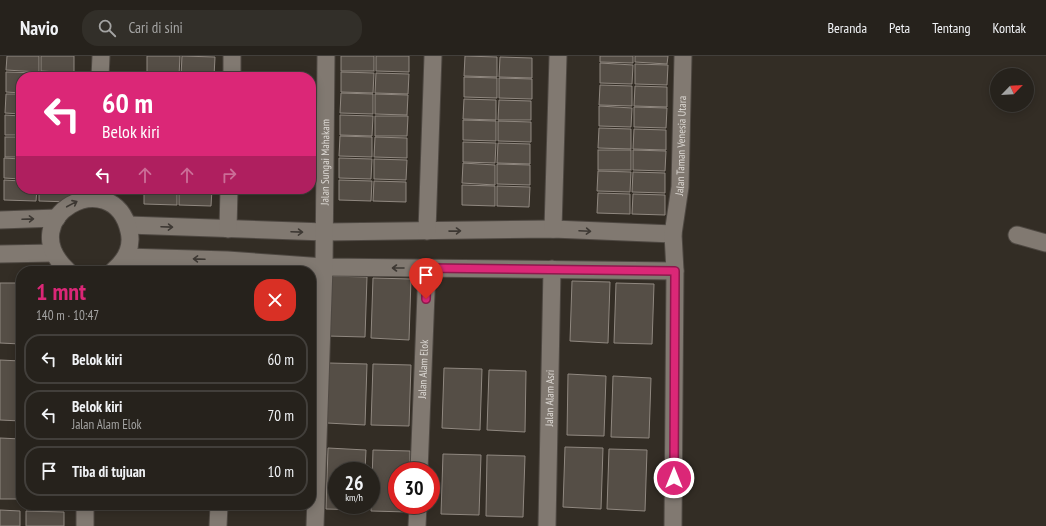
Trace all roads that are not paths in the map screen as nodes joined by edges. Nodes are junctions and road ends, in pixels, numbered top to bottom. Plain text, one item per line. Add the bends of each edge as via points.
1 (101, 56) edge
2 (232, 56) edge
3 (326, 56) edge
4 (433, 56) edge
5 (558, 56) edge
6 (683, 56) edge
7 (100, 72) edge
8 (232, 72) edge
9 (96, 194) edge
10 (229, 194) edge
11 (57, 218) junction
12 (0, 220) edge
13 (128, 225) junction
14 (228, 229) junction
15 (553, 229) junction
16 (427, 231) junction
17 (325, 232) junction
18 (673, 234) junction
19 (1017, 235) dead end
20 (1046, 243) edge
21 (54, 253) junction
22 (0, 254) edge
23 (126, 257) junction
24 (227, 265) edge
25 (62, 266) edge
26 (118, 266) edge
27 (276, 266) edge
28 (316, 267) edge
29 (324, 267) junction
30 (427, 268) junction
31 (552, 269) junction
32 (675, 271) junction
33 (419, 462) edge
34 (316, 497) edge
35 (85, 510) edge
36 (219, 510) edge
37 (316, 510) edge
38 (418, 514) edge
39 (84, 526) edge
40 (218, 526) edge
41 (315, 526) edge
42 (417, 526) edge
43 (547, 526) edge
44 (673, 526) edge

1 - 7 street
2 - 8 street
3 - 17 street, Jalan Sungai Mahakam
4 - 16 street
5 - 15 street
6 - 18 street, Jalan Taman Venesia Utara via 680,186
11 -> 9 street via 74,202
9 - 13 street via 116,207
10 - 14 street
12 -> 11 street
11 - 21 street via 52,229
13 -> 14 street
13 - 23 street via 130,246
14 -> 17 street
16 -> 15 street
15 -> 18 street
16 - 17 street
17 - 29 street, Jalan Sungai Mahakam
18 - 32 street, Jalan Taman Venesia Utara
19 - 20 street
21 - 22 street
21 - 25 street
24 -> 23 street
23 - 26 street
24 - 27 street
28 - 29 street
30 -> 29 street
29 - 34 street, Jalan Sungai Mahakam
30 - 31 street
30 - 33 street, Jalan Alam Elok
31 - 32 street
31 - 43 street, Jalan Alam Asri
32 - 44 street, Jalan Taman Venesia Utara
35 - 39 street
36 - 40 street
37 - 41 street, Jalan Sungai Mahakam
38 - 42 street

